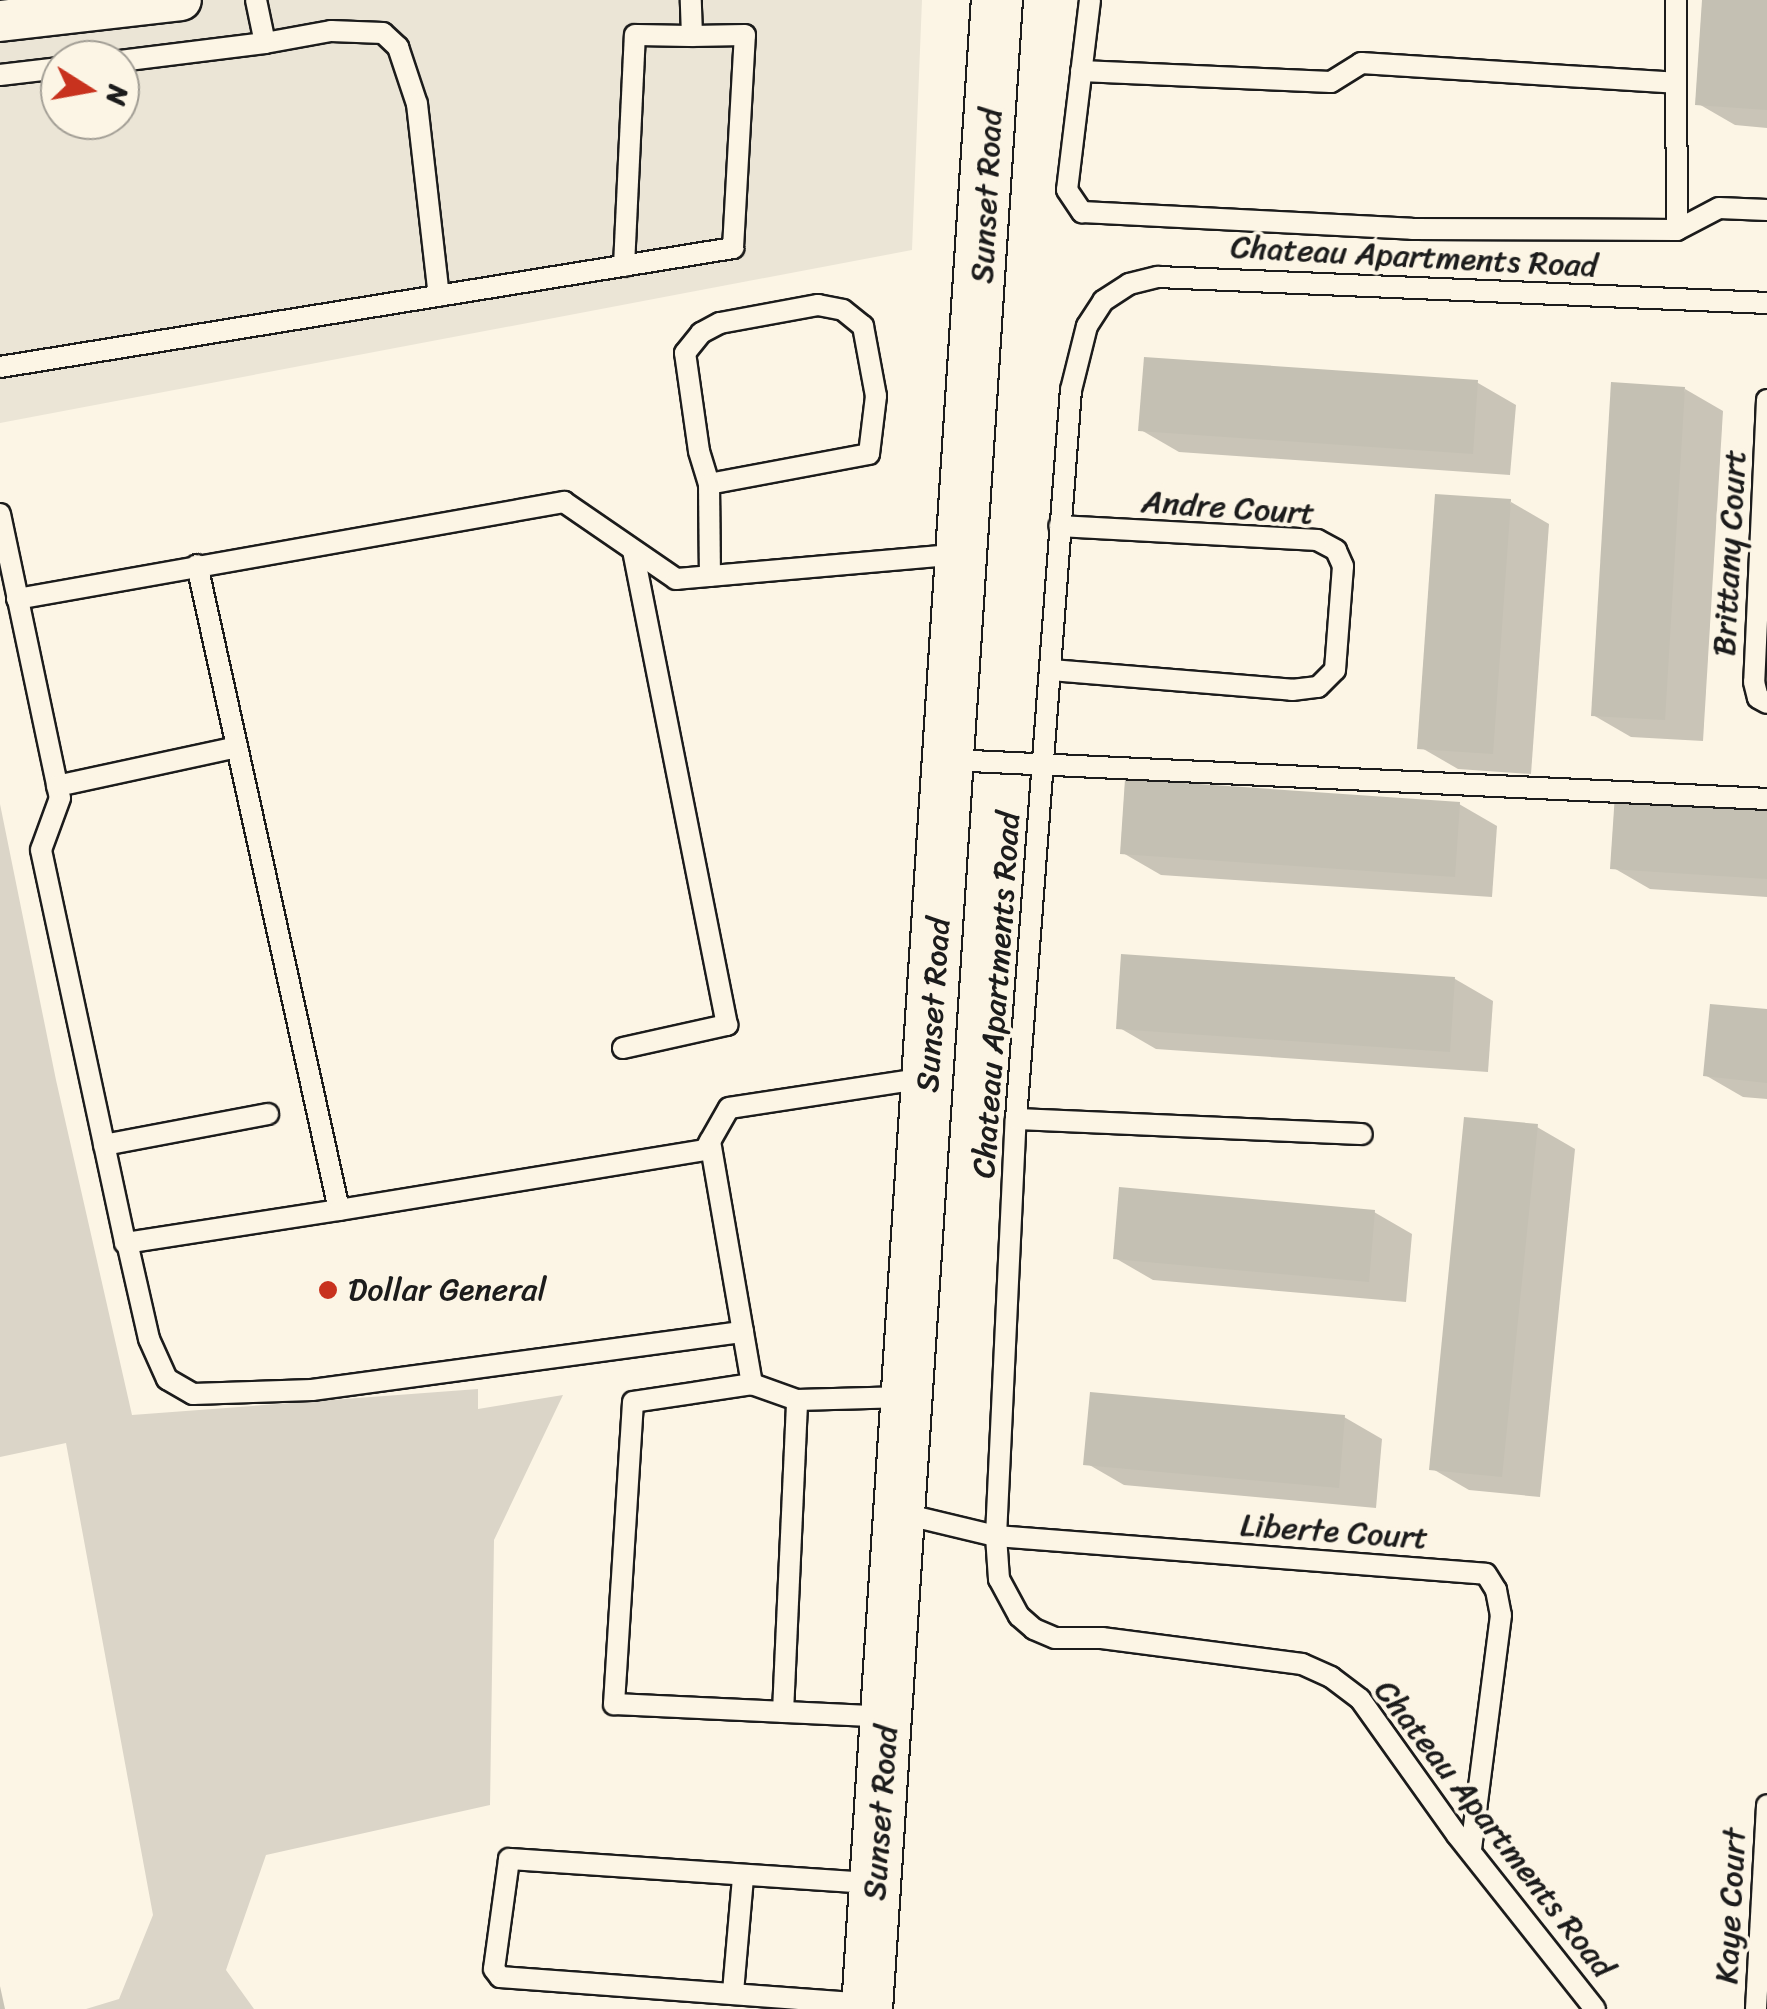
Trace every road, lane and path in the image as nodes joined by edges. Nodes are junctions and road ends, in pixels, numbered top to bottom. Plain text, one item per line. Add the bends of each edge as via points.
1 (181, 0) edge
2 (256, 0) edge
3 (691, 0) edge
4 (998, 0) edge
5 (1090, 0) edge
6 (1676, 0) edge
7 (0, 21) edge
8 (692, 36) junction
9 (265, 44) junction
10 (140, 59) edge
11 (40, 70) edge
12 (1081, 71) junction
13 (0, 75) edge
14 (1674, 83) junction
15 (1767, 210) edge
16 (1677, 230) junction
17 (624, 266) junction
18 (439, 296) junction
19 (1767, 302) edge
20 (0, 367) edge
21 (1767, 400) edge
22 (709, 484) junction
23 (0, 514) edge
24 (1059, 526) junction
25 (633, 550) junction
26 (964, 554) junction
27 (197, 565) junction
28 (710, 576) junction
29 (17, 599) junction
30 (1051, 670) junction
31 (1767, 703) edge
32 (237, 747) junction
33 (950, 760) junction
34 (1044, 764) junction
35 (57, 786) junction
36 (1767, 800) edge
37 (623, 1048) dead end
38 (929, 1078) junction
39 (268, 1114) dead end
40 (1016, 1119) junction
41 (1362, 1134) dead end
42 (710, 1141) junction
43 (104, 1145) junction
44 (339, 1210) junction
45 (127, 1242) junction
46 (743, 1332) junction
47 (752, 1384) junction
48 (908, 1397) junction
49 (797, 1400) junction
50 (900, 1514) junction
51 (996, 1536) junction
52 (783, 1712) junction
53 (887, 1717) junction
54 (1767, 1806) edge
55 (1471, 1848) junction
56 (742, 1877) junction
57 (876, 1883) junction
58 (732, 1992) junction
59 (867, 2006) edge
60 (1595, 2009) edge
61 (1756, 2009) edge

1 - 7 street
2 - 9 lane
3 - 8 lane
4 - 26 street, Sunset Road
5 - 12 lane
6 - 14 lane
8 - 17 lane via 636,36
8 - 17 lane via 745,35 733,248
9 - 10 lane
9 - 18 lane via 332,32 383,33 398,47 416,104
11 - 13 lane
12 - 14 lane via 1331,82 1361,62
12 - 16 lane via 1067,190 1082,212 1412,229
14 - 16 lane
15 - 16 lane via 1720,208
17 - 18 lane
18 - 20 lane
19 - 24 lane, Chateau Apartments Road via 1194,277 1129,284 1103,301 1078,355
21 - 31 lane, Brittany Court via 1754,682 1758,698
22 - 22 lane via 870,454 876,396 863,326 843,310 818,305 701,333 685,353
22 - 28 lane
23 - 29 lane
24 - 30 lane, Chateau Apartments Road
24 - 30 lane, Andre Court via 1316,540 1336,550 1343,566 1336,670 1318,688
25 - 27 lane via 564,502
25 - 28 lane via 676,579
25 - 37 lane via 727,1025
26 - 28 lane
26 - 33 street, Sunset Road
27 - 29 lane
27 - 32 lane
29 - 35 lane
30 - 34 lane, Chateau Apartments Road
32 - 35 lane
32 - 44 lane
33 - 34 lane
33 - 38 street, Sunset Road
34 - 36 lane
34 - 40 lane, Chateau Apartments Road
35 - 43 lane via 60,798 42,850
38 - 42 lane via 729,1108
38 - 48 street, Sunset Road
39 - 43 lane
40 - 41 lane
40 - 51 lane, Chateau Apartments Road
42 - 44 lane via 705,1150
42 - 46 lane
43 - 45 lane
44 - 45 lane
45 - 46 lane via 149,1339 167,1379 192,1394 312,1390
46 - 47 lane
47 - 49 lane
47 - 52 lane via 633,1402 614,1704
48 - 49 lane
48 - 50 street, Sunset Road
49 - 52 lane
50 - 51 lane, Liberte Court
50 - 53 street, Sunset Road
51 - 55 lane, Chateau Apartments Road via 1006,1598 1034,1630 1054,1638 1102,1638 1302,1664 1330,1676 1360,1699
51 - 55 lane, Liberte Court via 1486,1574 1501,1615
52 - 53 lane
53 - 57 street, Sunset Road
54 - 61 lane, Kaye Court
55 - 60 lane, Chateau Apartments Road
56 - 57 lane
56 - 58 lane
56 - 58 lane via 509,1859 494,1970 500,1977
57 - 59 street, Sunset Road
58 - 59 lane

